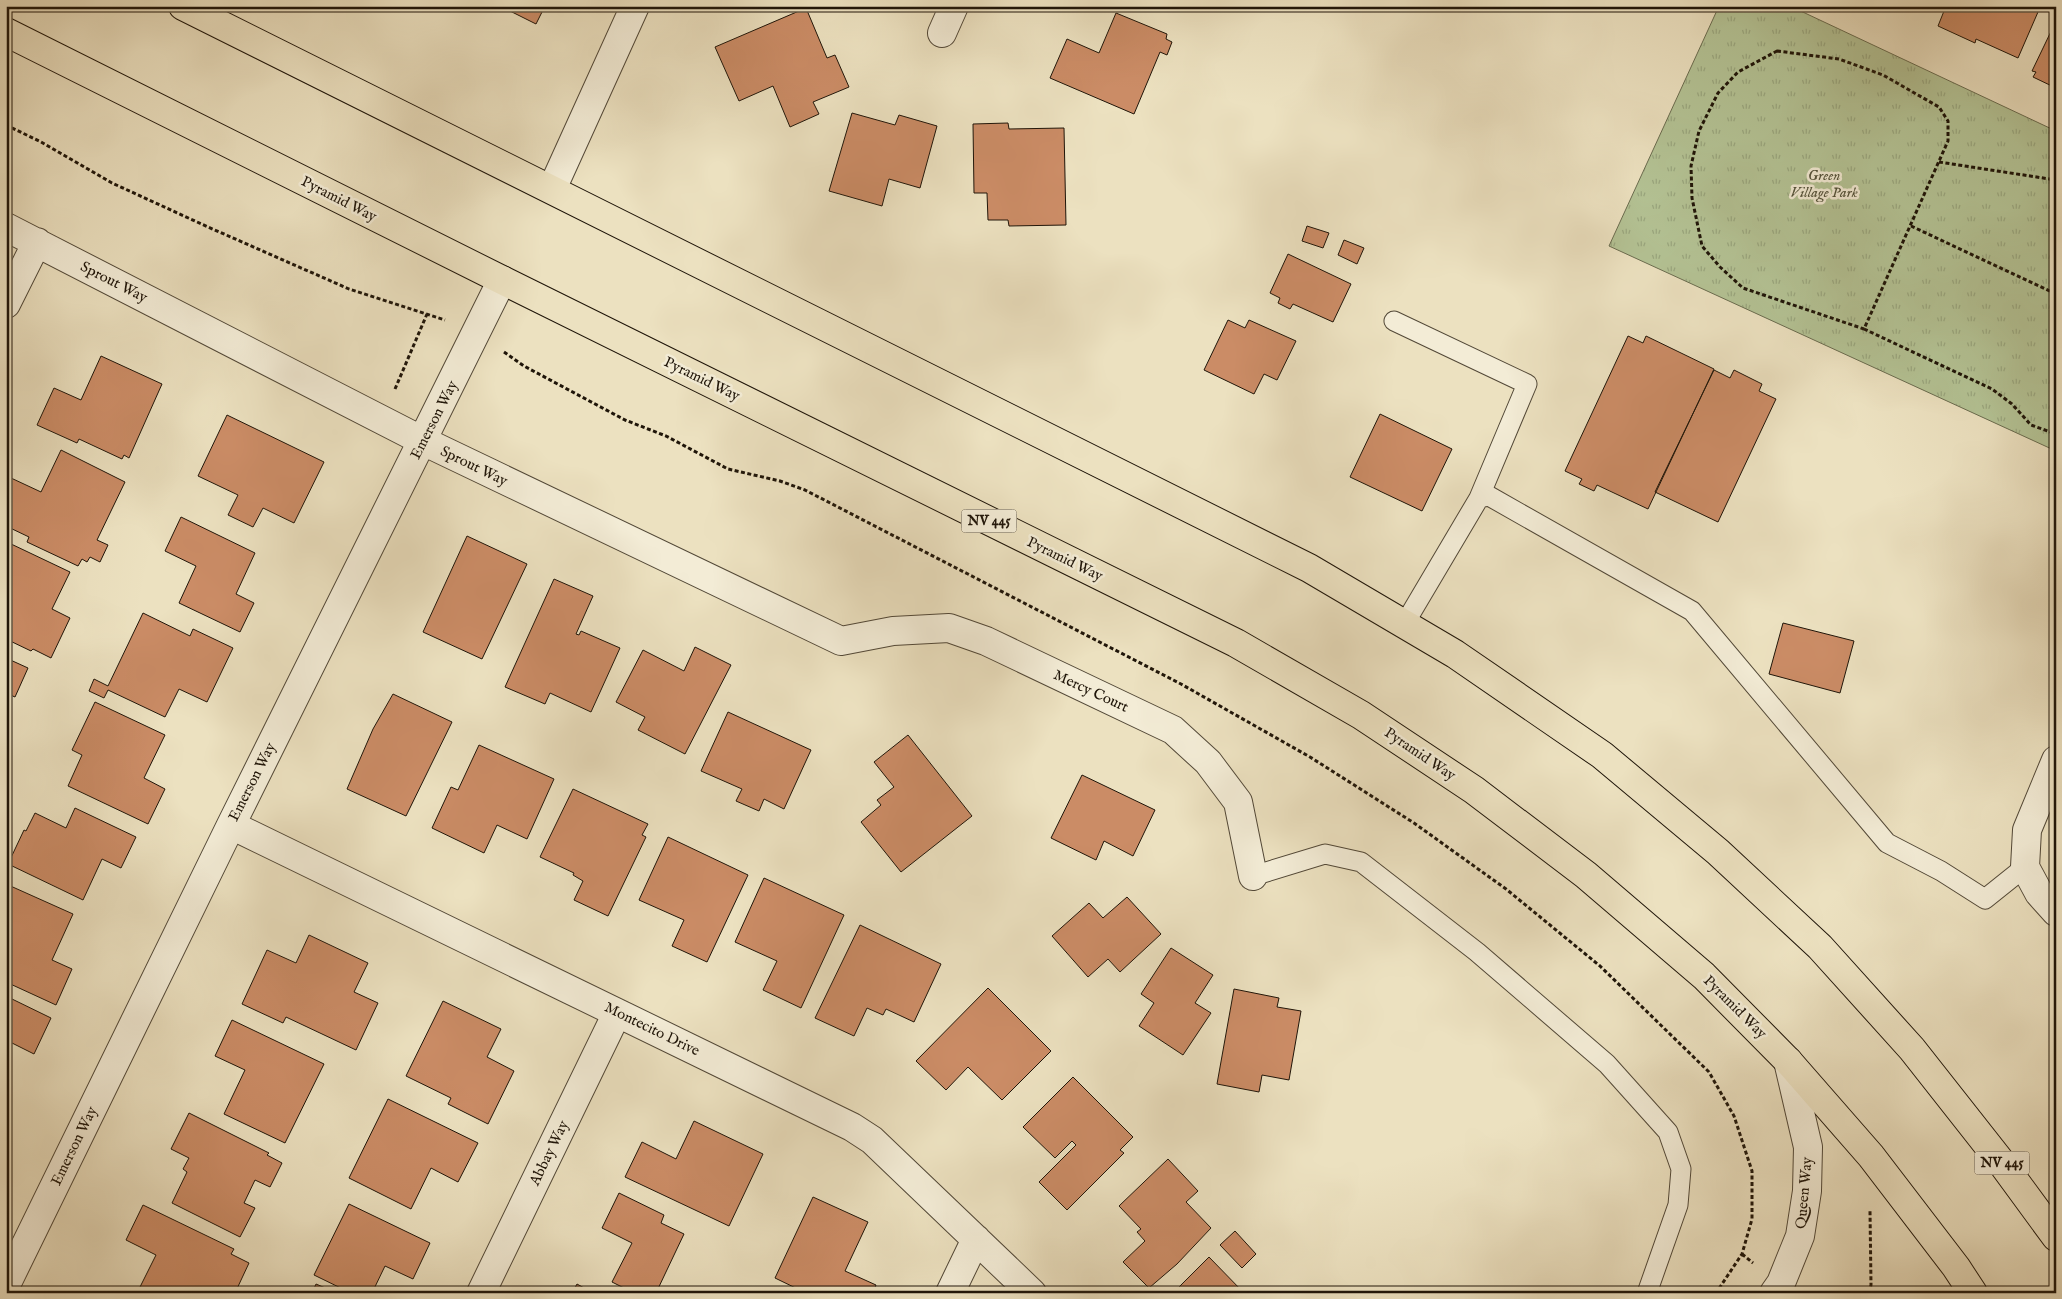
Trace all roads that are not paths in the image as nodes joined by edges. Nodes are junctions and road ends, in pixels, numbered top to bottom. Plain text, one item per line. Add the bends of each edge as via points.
1 (183, 6) edge
2 (635, 6) edge
3 (954, 6) edge
4 (6, 32) edge
5 (942, 33) dead end
6 (552, 189) junction
7 (6, 227) edge
8 (36, 242) junction
9 (502, 280) junction
10 (6, 304) edge
11 (1394, 321) dead end
12 (423, 442) junction
13 (1479, 498) junction
14 (1405, 623) junction
15 (840, 641) joint
16 (2056, 760) edge
17 (231, 825) junction
18 (2025, 867) junction
19 (1253, 876) joint
20 (2056, 912) edge
21 (617, 1013) junction
22 (1788, 1061) junction
23 (2056, 1237) edge
24 (976, 1239) junction
25 (6, 1285) edge
26 (481, 1293) edge
27 (950, 1293) edge
28 (1032, 1293) edge
29 (1647, 1293) edge
30 (1774, 1293) edge
31 (1973, 1293) edge

1 - 6 main road, NV 445
2 - 6 street
3 - 5 street
4 - 9 main road, Pyramid Way / NV 445
6 - 14 main road, NV 445 via 1308,568
7 - 8 street, Sprout Way
8 - 10 street
8 - 12 street, Sprout Way
9 - 12 street, Emerson Way
9 - 22 main road, Pyramid Way / NV 445 via 1236,643 1361,715 1474,790 1586,875 1704,976
11 - 13 lane via 1527,384
12 - 15 street, Sprout Way
12 - 17 street, Emerson Way
13 - 14 lane
13 - 18 lane via 1489,496 1692,611 1888,843 1985,899
14 - 23 main road, NV 445 via 1602,755 1718,852 1820,947 1912,1049
15 - 19 street, Mercy Court via 893,631 949,628 986,641 1173,730 1208,762 1238,802
16 - 18 street via 2027,830
17 - 21 street, Montecito Drive
17 - 25 street, Emerson Way
18 - 20 street via 2039,893
19 - 29 lane via 1325,854 1362,862 1477,952 1607,1064 1668,1132 1681,1169 1678,1205
21 - 24 street, Montecito Drive via 852,1127 872,1140
21 - 26 street, Abbay Way
22 - 30 street, Queen Way via 1808,1147 1807,1191 1800,1236
22 - 31 main road, Pyramid Way / NV 445 via 1871,1156
24 - 27 street
24 - 28 street, Montecito Drive

